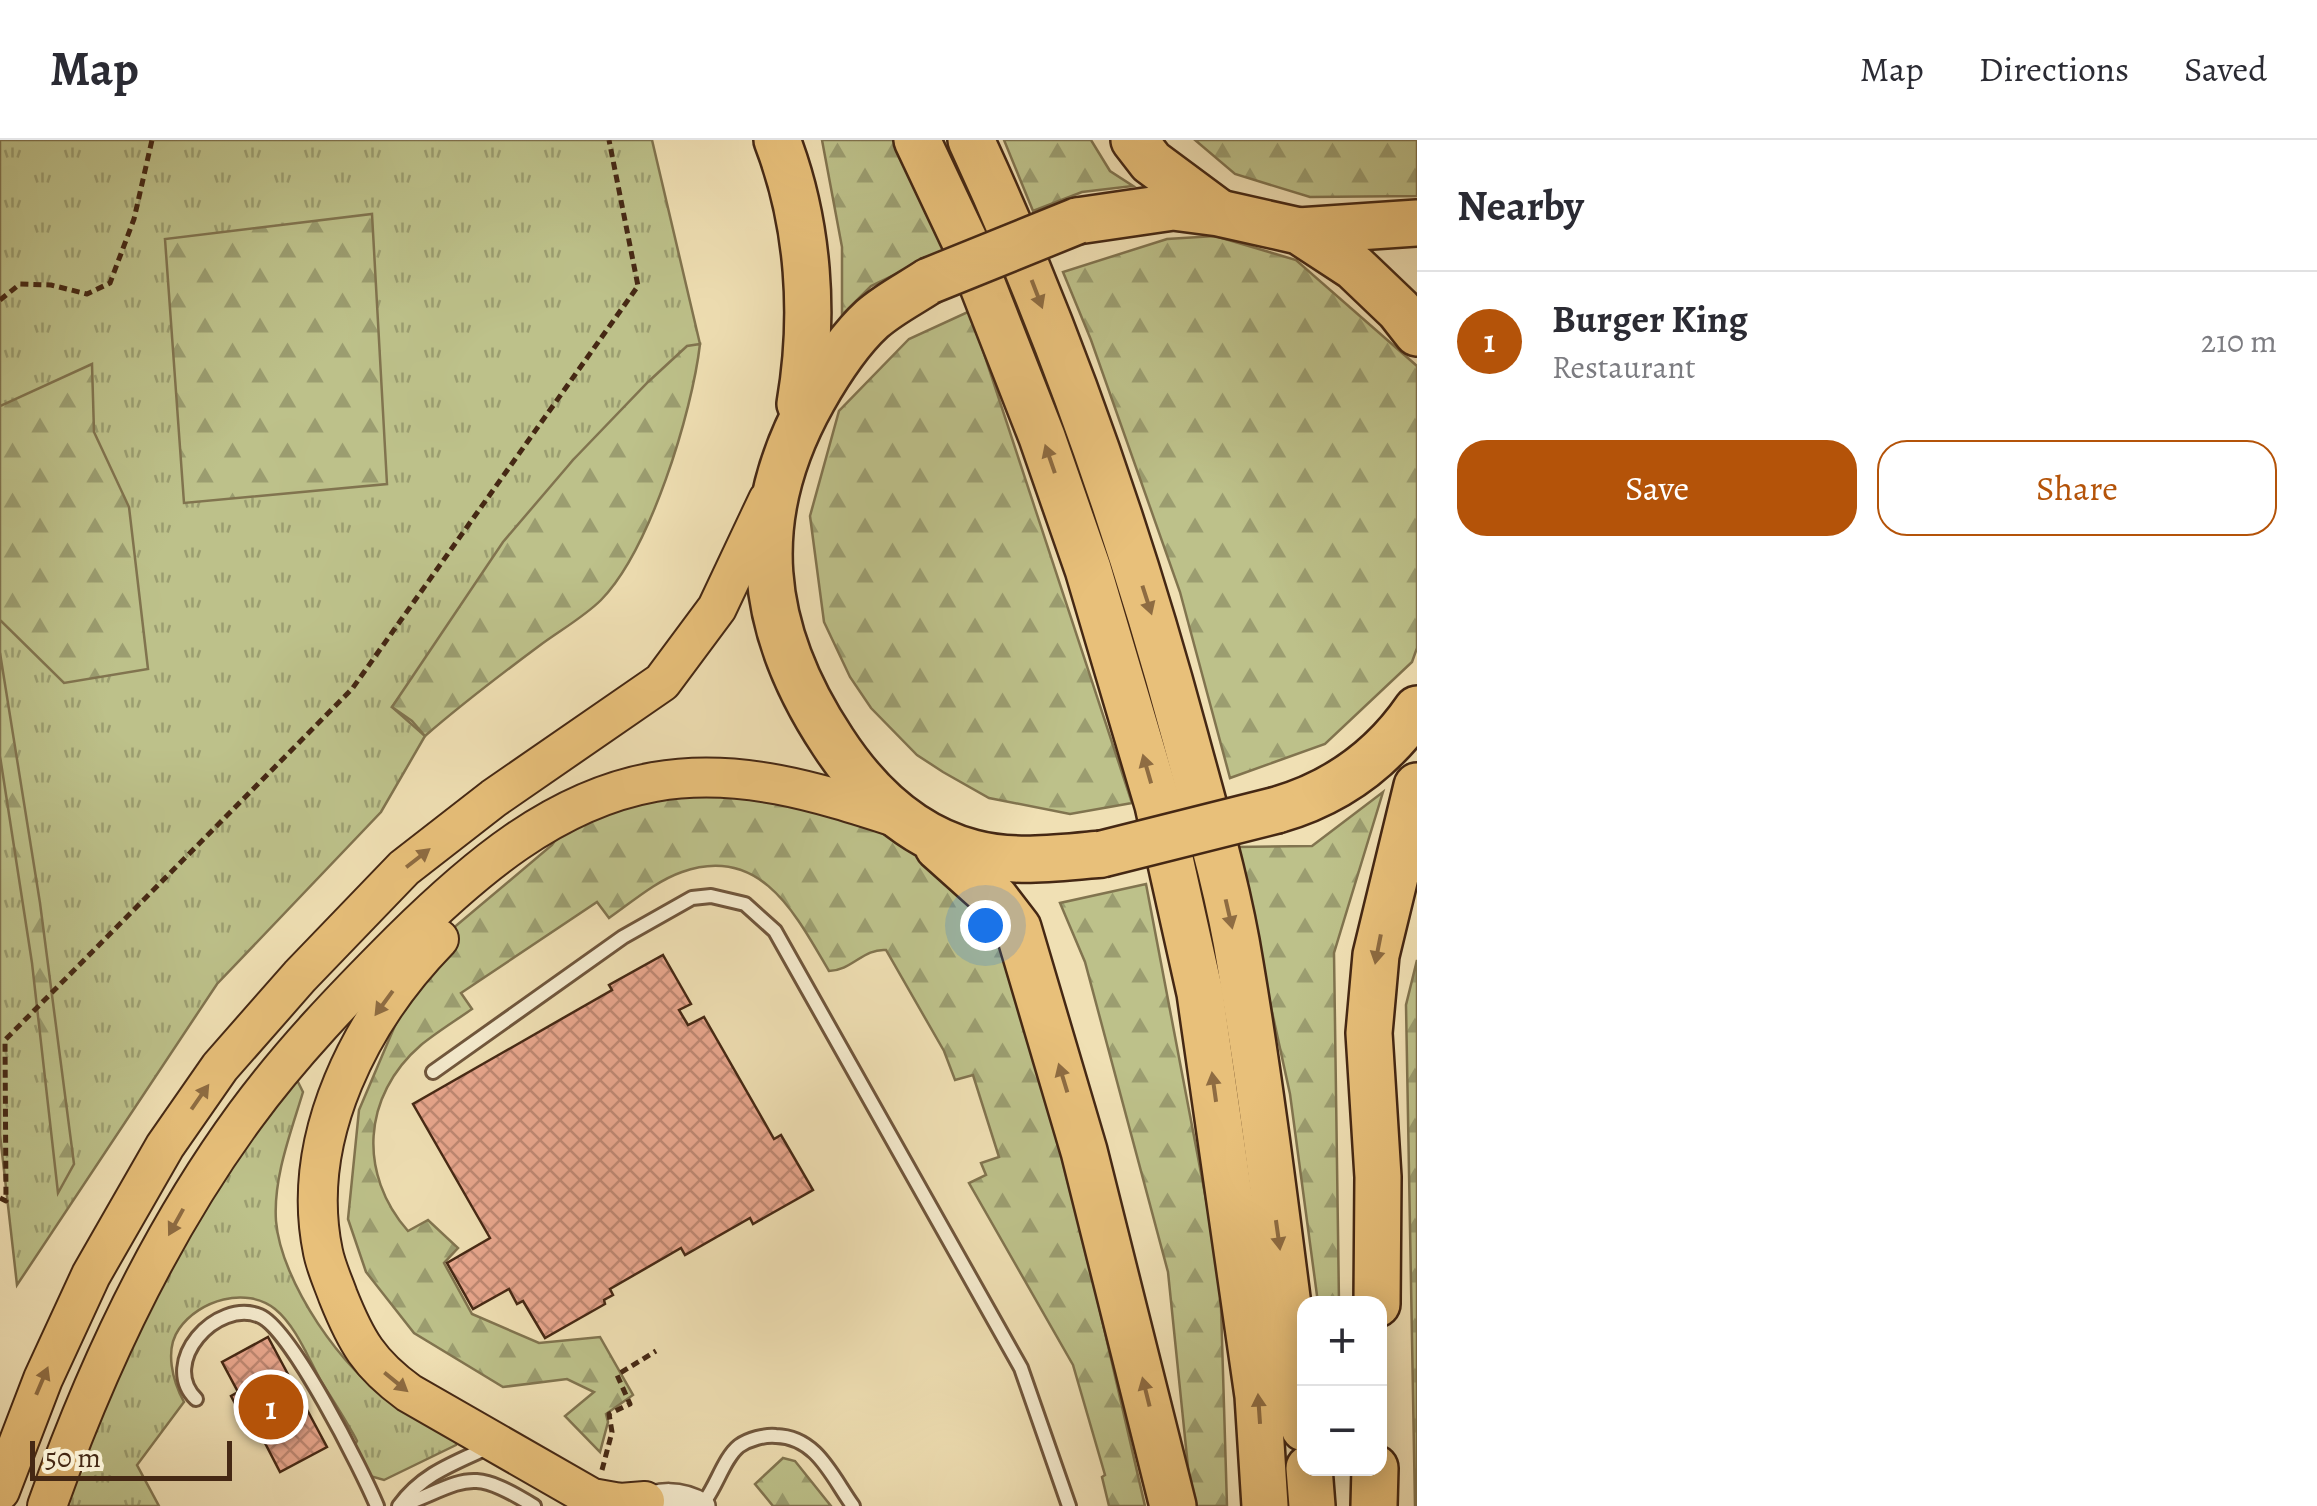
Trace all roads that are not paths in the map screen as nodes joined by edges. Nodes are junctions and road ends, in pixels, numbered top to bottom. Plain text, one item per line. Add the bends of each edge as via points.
1 (777, 140) edge
2 (918, 140) edge
3 (971, 140) edge
4 (1134, 140) edge
5 (1219, 213) junction
6 (1417, 223) edge
7 (1299, 231) junction
8 (1417, 333) edge
9 (796, 430) junction
10 (778, 480) junction
11 (1417, 709) edge
12 (1417, 786) edge
13 (540, 825) junction
14 (912, 827) junction
15 (433, 1072) dead end
16 (1377, 1296) edge
17 (1298, 1386) edge
18 (196, 1398) dead end
19 (496, 1444) junction
20 (1310, 1476) edge
21 (1375, 1476) edge
22 (0, 1491) edge
23 (704, 1502) edge
24 (642, 1504) edge
25 (47, 1506) edge
26 (378, 1506) edge
27 (400, 1506) edge
28 (534, 1506) edge
29 (853, 1506) edge
30 (1070, 1506) edge
31 (1173, 1506) edge
32 (1265, 1506) edge
33 (1312, 1506) edge
34 (1374, 1506) edge

1 - 9 highway via 798,202 806,274 809,354
32 -> 2 highway via 1258,1396 1200,994 1158,805 1042,436
3 -> 17 highway via 1080,405 1149,606 1198,785 1240,961
4 - 5 highway via 1151,162
5 - 7 highway
5 - 9 highway, bridge via 1173,207 1077,221 929,280 872,320 830,370
6 - 7 highway
7 - 8 highway via 1354,267
9 - 10 highway
10 - 14 highway via 768,523 776,624 795,677 850,767
22 -> 10 main road via 92,1275 220,1067 404,868 662,682 717,608
11 - 14 highway, bridge via 1371,764 1308,801 1102,854 1045,860 973,853
12 -> 16 highway via 1376,955 1369,1033
13 - 14 main road via 606,794 704,777 828,795
13 -> 19 main road via 406,972 374,1019 330,1122 320,1171 323,1254 354,1337 388,1377
13 -> 25 main road via 434,909 338,1004 246,1114 185,1204 127,1313
31 -> 14 highway via 1084,1151 1018,928 975,878
15 - 30 lane via 676,906 711,896 745,904 775,931 1020,1368
18 - 26 lane via 184,1381 190,1348 216,1319 242,1312 263,1317 296,1351
19 - 24 main road via 592,1498
19 - 27 lane via 429,1476
20 - 33 highway
21 - 34 highway
23 - 24 street via 672,1496
23 - 29 lane via 736,1448 769,1435 805,1444
27 - 28 lane via 482,1479

